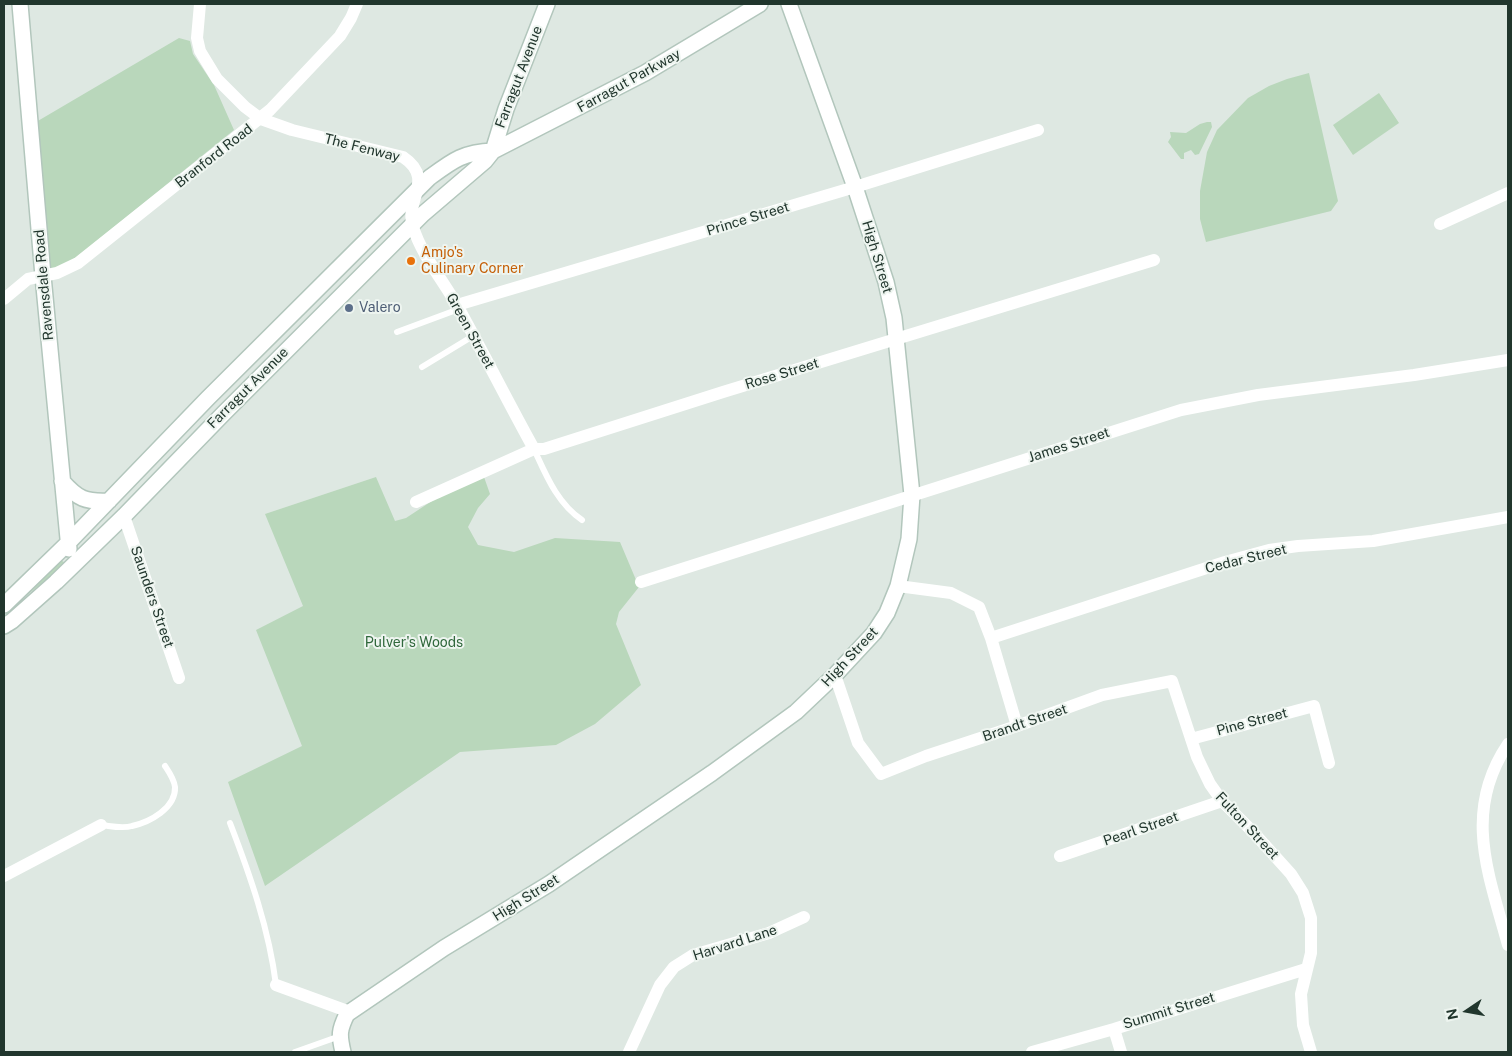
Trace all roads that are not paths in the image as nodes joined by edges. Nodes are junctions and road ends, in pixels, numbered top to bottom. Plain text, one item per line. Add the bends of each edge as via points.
1 (20, 4) edge
2 (200, 4) edge
3 (356, 4) edge
4 (547, 4) edge
5 (760, 4) edge
6 (789, 4) edge
7 (260, 119) junction
8 (1038, 130) dead end
9 (493, 151) junction
10 (855, 187) junction
11 (419, 188) junction
12 (1508, 193) edge
13 (412, 219) junction
14 (1440, 224) dead end
15 (1154, 260) dead end
16 (333, 274) junction
17 (43, 276) junction
18 (348, 289) junction
19 (4, 299) edge
20 (458, 307) junction
21 (296, 310) junction
22 (311, 325) junction
23 (397, 332) dead end
24 (474, 336) junction
25 (896, 338) junction
26 (1508, 360) edge
27 (422, 366) dead end
28 (208, 398) junction
29 (224, 413) junction
30 (534, 448) junction
31 (62, 481) junction
32 (912, 496) junction
33 (109, 500) junction
34 (416, 502) dead end
35 (124, 516) junction
36 (1508, 517) edge
37 (582, 520) dead end
38 (68, 543) junction
39 (73, 565) junction
40 (641, 582) dead end
41 (898, 586) junction
42 (4, 605) edge
43 (4, 626) edge
44 (992, 638) junction
45 (835, 676) junction
46 (180, 678) dead end
47 (1172, 681) joint
48 (1017, 726) junction
49 (1191, 739) junction
50 (1508, 744) edge
51 (1328, 763) dead end
52 (165, 766) dead end
53 (1222, 802) junction
54 (230, 823) dead end
55 (101, 825) joint
56 (1060, 856) dead end
57 (4, 876) edge
58 (804, 917) dead end
59 (1508, 945) edge
60 (1306, 969) junction
61 (276, 985) joint
62 (350, 1012) junction
63 (1114, 1029) junction
64 (340, 1036) junction
65 (296, 1052) edge
66 (343, 1052) edge
67 (628, 1052) edge
68 (1032, 1052) edge
69 (1121, 1052) edge
70 (1311, 1052) edge

1 - 17 main road, Ravensdale Road
2 - 7 street via 197,38 205,61 234,97
3 - 7 street, Branford Road via 340,36
4 - 9 main road, Farragut Avenue
5 - 9 main road, Farragut Parkway via 630,81
6 - 10 main road, High Street
7 - 11 street, The Fenway via 403,157 415,167
7 - 17 street, Branford Road via 78,263
8 - 10 street, Prince Street
9 - 11 main road, Farragut Avenue via 476,151 457,158
9 - 13 main road, Farragut Avenue via 485,162
10 - 20 street, Prince Street
10 - 25 main road, High Street via 886,282
11 - 13 street
11 - 16 main road, Farragut Avenue
12 - 14 street
13 - 18 main road, Farragut Avenue
13 - 20 street, Green Street via 422,248
15 - 25 street, Rose Street
16 - 18 main road
16 - 21 main road, Farragut Avenue
17 - 19 street, Branford Road via 28,279
17 - 31 main road, Ravensdale Road
18 - 22 main road, Farragut Avenue
20 - 23 lane
20 - 24 street, Green Street
21 - 22 main road
21 - 28 main road, Farragut Avenue
22 - 29 main road, Farragut Avenue
24 - 27 lane
24 - 30 street, Green Street
25 - 30 street, Rose Street via 544,448
25 - 32 main road, High Street
26 - 32 street, James Street via 1181,410
28 - 29 main road
28 - 33 main road, Farragut Avenue
29 - 35 main road, Farragut Avenue
30 - 34 street, Rose Street
30 - 37 lane via 565,506
31 - 33 main road via 82,499
31 - 38 main road, Ravensdale Road
32 - 40 street, James Street
32 - 41 main road, High Street via 910,539
33 - 38 main road, Farragut Avenue
35 - 39 main road, Farragut Avenue
35 - 46 street, Saunders Street
36 - 44 street, Cedar Street via 1373,541 1270,550
38 - 39 main road, Ravensdale Road
38 - 42 main road, Farragut Avenue
39 - 43 main road, Farragut Avenue
41 - 44 street via 951,593 968,601 979,608
41 - 45 main road, High Street via 887,614 874,633
44 - 48 street
45 - 48 street, Brandt Street via 858,743 881,774
45 - 62 main road, High Street via 796,712 712,773 549,884 444,948
47 - 48 street, Brandt Street via 1102,695
47 - 49 street, Fulton Street
49 - 51 street, Pine Street via 1314,706
49 - 53 street, Fulton Street via 1203,770
50 - 59 street via 1495,768 1481,822 1485,862
52 - 55 lane via 175,789 167,808 133,826
53 - 56 street, Pearl Street
53 - 60 street, Fulton Street via 1254,832 1291,874 1303,893 1311,918 1311,953
54 - 61 lane via 262,915
55 - 57 street
58 - 67 street, Harvard Lane via 769,933 693,955 674,967 660,985
60 - 63 street, Summit Street
60 - 70 street, Fulton Street via 1301,994 1303,1024
61 - 62 street
62 - 64 main road via 341,1026
63 - 68 street, Summit Street
63 - 69 street
64 - 65 lane
64 - 66 main road

